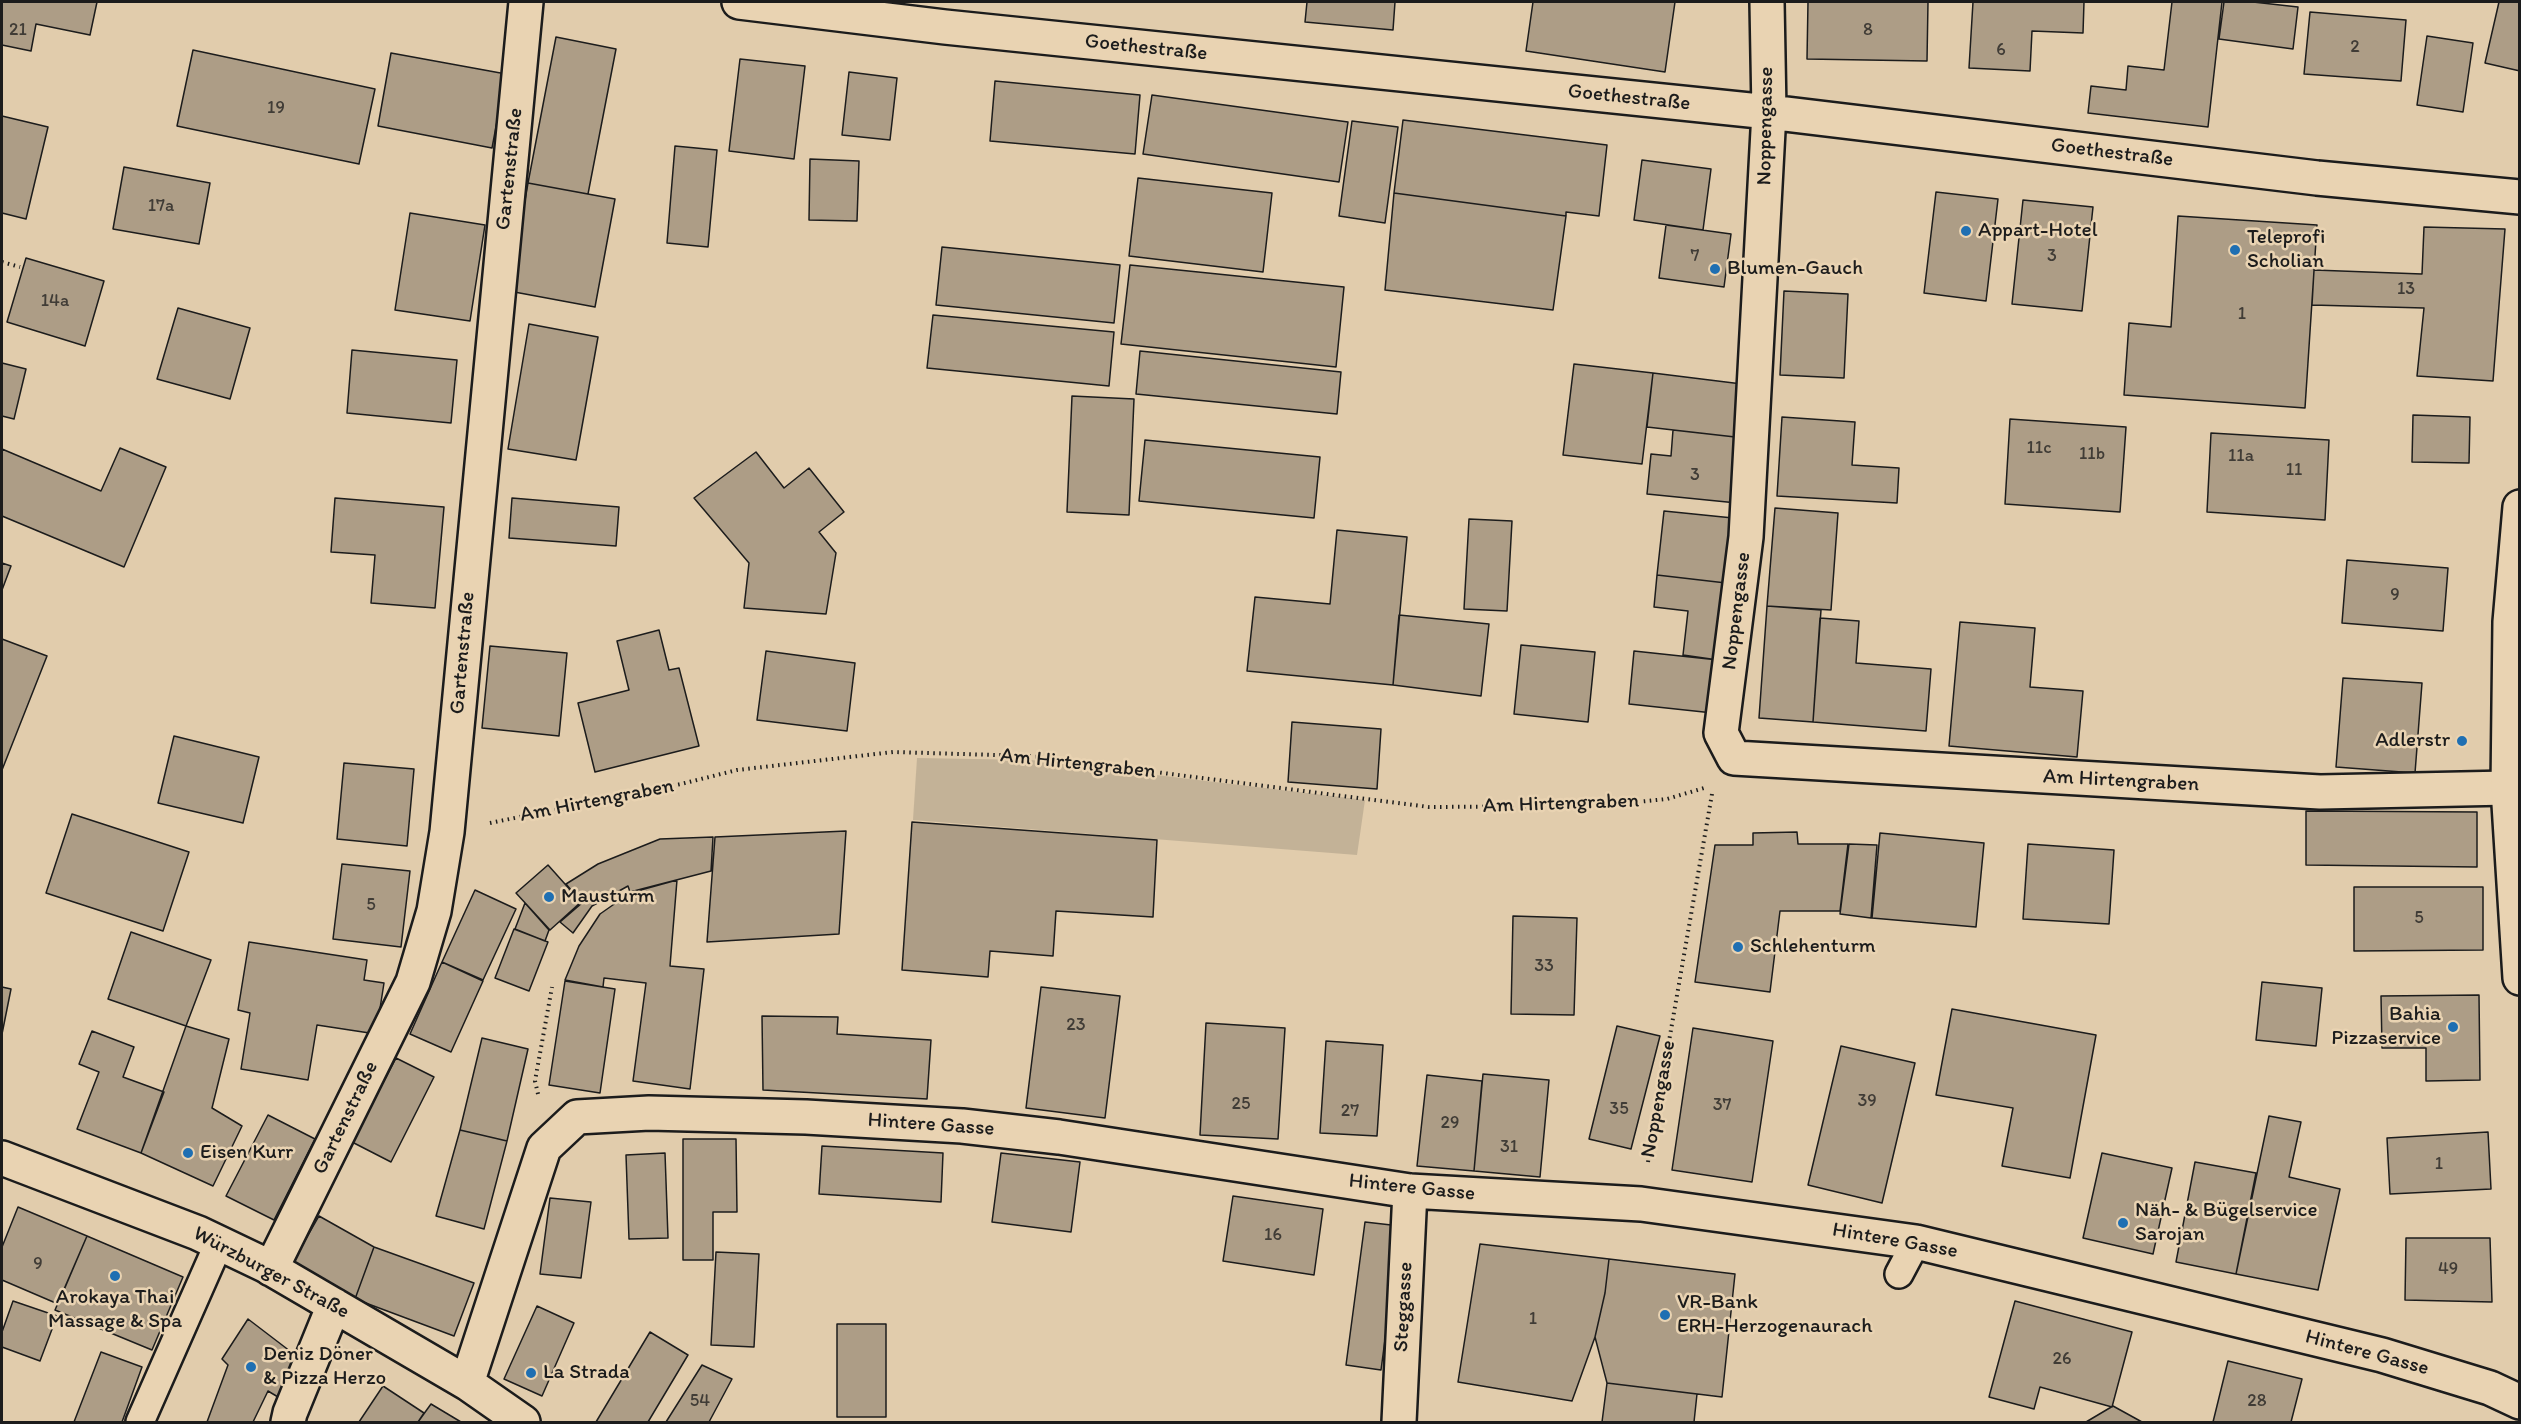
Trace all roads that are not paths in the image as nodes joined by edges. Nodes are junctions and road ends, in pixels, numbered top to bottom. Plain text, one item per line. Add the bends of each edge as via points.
1 (526, 2) edge
2 (739, 2) edge
3 (1767, 2) edge
4 (947, 14) edge
5 (1769, 112) junction
6 (2520, 197) edge
7 (2520, 507) edge
8 (1734, 758) joint
9 (2508, 788) junction
10 (2520, 978) edge
11 (2, 1158) edge
12 (1410, 1191) junction
13 (1916, 1242) junction
14 (219, 1243) junction
15 (271, 1269) junction
16 (1899, 1274) dead end
17 (334, 1305) junction
18 (467, 1383) junction
19 (2520, 1402) edge
20 (140, 1422) edge
21 (288, 1422) edge
22 (523, 1422) edge
23 (1399, 1422) edge

1 - 15 street, Gartenstraße via 447,832 434,911 413,982
2 - 4 street, Goethestraße
3 - 5 street, Noppengasse
4 - 5 street, Goethestraße
5 - 6 street, Goethestraße via 2317,178
5 - 8 street, Noppengasse via 1746,537 1721,733
7 - 9 street via 2510,622
8 - 9 street, Am Hirtengraben via 2320,792
9 - 10 street
11 - 14 street, Würzburger Straße
12 - 13 street, Hintere Gasse via 1641,1204
12 - 18 street, Hintere Gasse via 1059,1137 962,1126 649,1113 577,1117 544,1148
12 - 23 street, Steggasse
13 - 16 lane
13 - 19 street, Hintere Gasse via 2382,1354 2490,1388
14 - 15 street, Würzburger Straße
14 - 20 lane
15 - 17 street, Würzburger Straße
17 - 18 street, Würzburger Straße
17 - 21 street
18 - 22 street, Würzburger Straße

